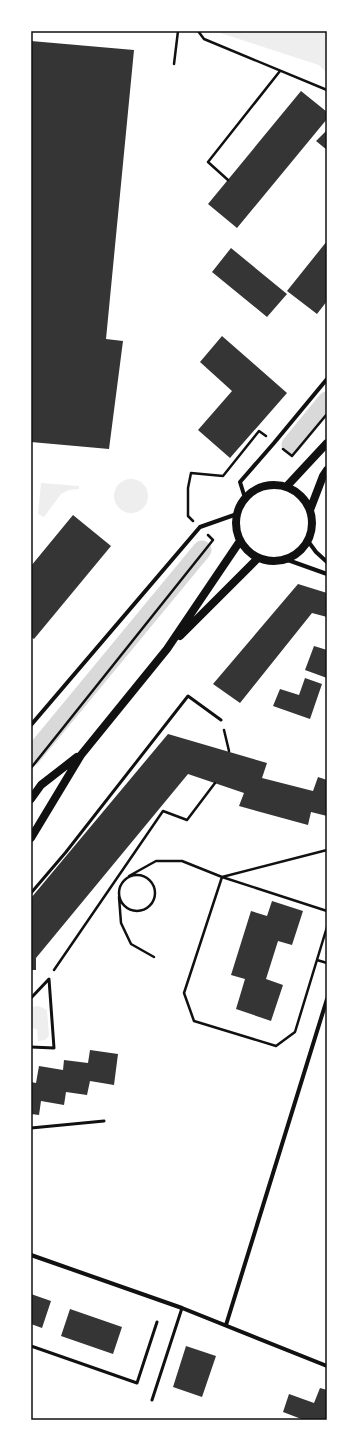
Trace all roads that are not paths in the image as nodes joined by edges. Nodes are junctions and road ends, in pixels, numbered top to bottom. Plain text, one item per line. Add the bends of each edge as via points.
1 (327, 378) edge
2 (327, 443) edge
3 (327, 470) edge
4 (287, 486) junction
5 (245, 498) junction
6 (310, 510) junction
7 (237, 514) junction
8 (240, 541) junction
9 (308, 541) junction
10 (258, 558) junction
11 (285, 559) junction
12 (327, 562) edge
13 (327, 574) edge
14 (167, 649) junction
15 (221, 720) road end
16 (31, 725) edge
17 (81, 755) junction
18 (31, 800) edge
19 (31, 838) edge
20 (31, 893) edge
21 (31, 998) edge
22 (327, 999) edge
23 (31, 1046) edge
24 (104, 1121) dead end
25 (31, 1128) edge
26 (31, 1255) edge
27 (182, 1308) junction
28 (157, 1322) dead end
29 (226, 1325) junction
30 (31, 1346) edge
31 (327, 1366) edge
32 (152, 1400) dead end

1 - 5 street via 240,482
2 - 4 main road
3 - 6 main road
4 - 5 main road via 264,486
4 - 6 main road via 302,496
5 - 7 main road
6 - 9 main road via 312,526
7 - 8 main road via 236,526
7 - 16 street via 200,527
8 - 10 main road
8 - 14 main road
9 - 11 main road via 302,549
9 - 12 street
10 - 11 main road via 272,561
10 - 14 main road
11 - 13 street
14 - 17 main road
15 - 20 lane via 188,696
17 - 18 main road via 41,785
17 - 19 main road
21 - 23 lane via 48,979 54,1048
22 - 29 street
24 - 25 lane
26 - 27 street
27 - 29 street
27 - 32 lane
28 - 30 lane via 137,1384
29 - 31 street

